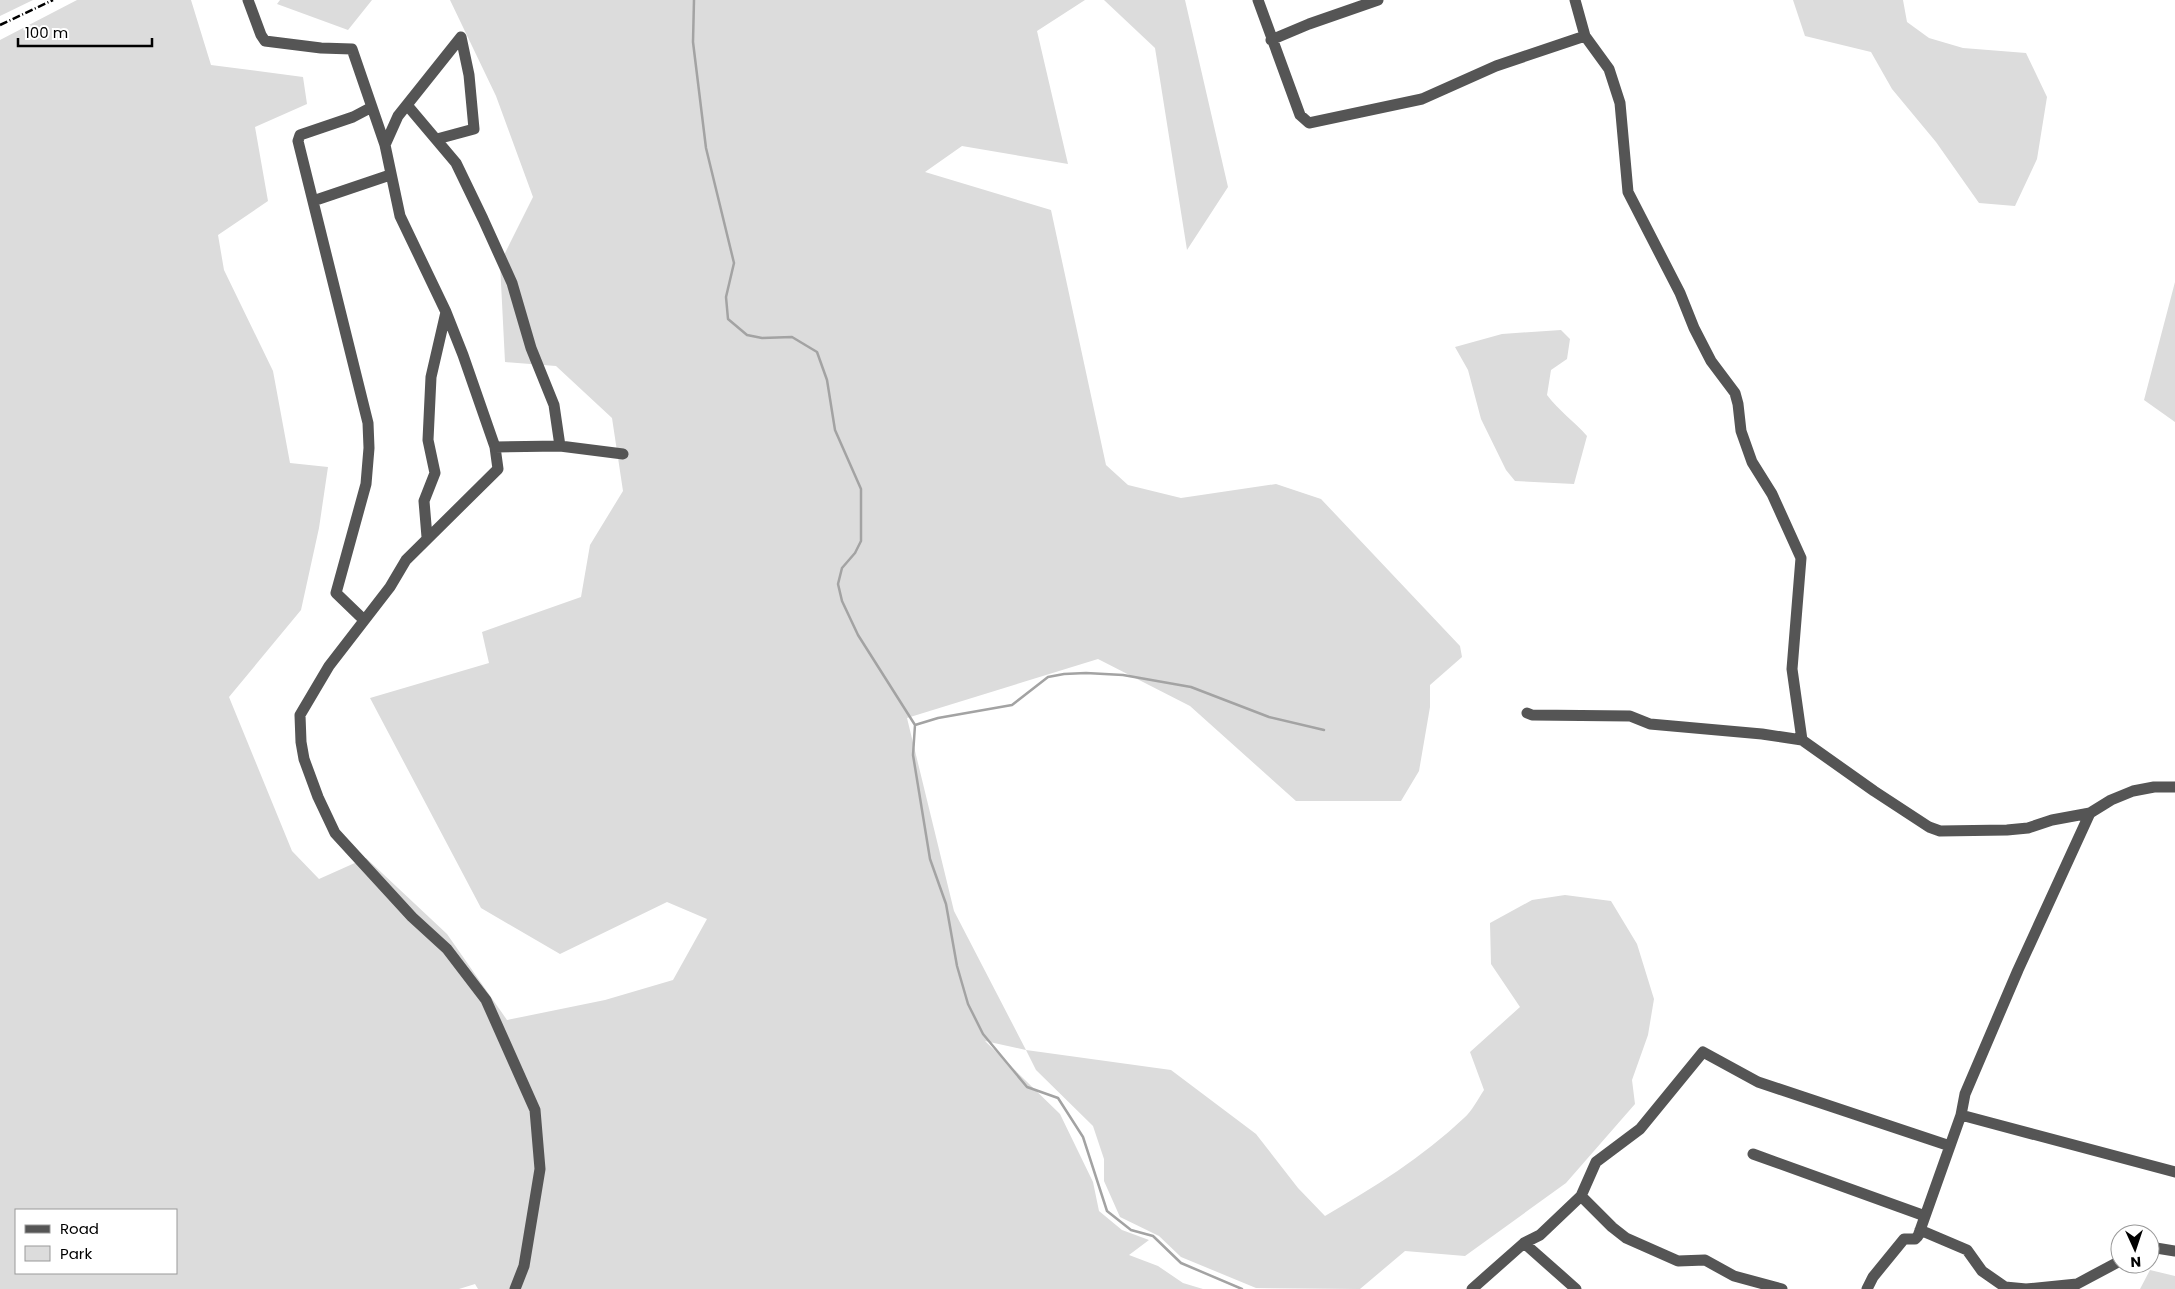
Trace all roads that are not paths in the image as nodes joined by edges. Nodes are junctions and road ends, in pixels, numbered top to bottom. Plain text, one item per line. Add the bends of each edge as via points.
1 (248, 0) edge
2 (1258, 0) edge
3 (1378, 0) edge
4 (1575, 0) edge
5 (1585, 36) junction
6 (1271, 40) junction
7 (407, 105) junction
8 (372, 107) junction
9 (437, 139) junction
10 (386, 145) junction
11 (390, 175) junction
12 (313, 201) junction
13 (446, 312) junction
14 (560, 446) junction
15 (495, 447) junction
16 (623, 454) dead end
17 (427, 537) junction
18 (364, 620) junction
19 (1527, 713) dead end
20 (1802, 740) junction
21 (2175, 787) edge
22 (2090, 813) junction
23 (1961, 1114) junction
24 (1950, 1146) junction
25 (1753, 1154) dead end
26 (2175, 1172) edge
27 (1581, 1196) junction
28 (1925, 1216) junction
29 (1920, 1230) junction
30 (1524, 1243) junction
31 (2160, 1249) edge
32 (2175, 1251) edge
33 (2110, 1267) edge
34 (2077, 1286) edge
35 (515, 1289) edge
36 (1472, 1289) edge
37 (1576, 1289) edge
38 (1782, 1289) edge
39 (1866, 1289) edge
40 (2026, 1289) edge

1 - 8 street via 265,41 352,49
2 - 6 street
3 - 6 street
4 - 5 street
5 - 6 street via 1496,66 1422,99 1314,123 1300,116
5 - 20 street via 1609,69 1620,103 1628,192 1711,361 1735,392 1741,431 1752,462 1772,494 1801,558 1792,669
7 - 9 street
7 - 9 street via 461,37 474,129
7 - 10 street via 398,116
8 - 10 street
8 - 12 street via 353,117 300,134 298,138
9 - 14 street via 460,171 512,283 531,348 554,405
10 - 11 street
11 - 12 street
11 - 13 street via 400,216
12 - 18 street via 368,423 366,484 336,593
13 - 15 street
13 - 17 street via 431,377 428,440 435,473 424,501
14 - 15 street
14 - 16 street
15 - 17 street via 498,469
17 - 18 street via 406,560
18 - 35 street via 325,672 300,715 304,759 335,833 412,917 448,949 486,1000 535,1110 540,1168 524,1266
19 - 20 street via 1630,716 1650,724
20 - 22 street via 1929,827 1940,831 2017,830
21 - 22 street via 2133,791
22 - 23 street via 2018,970 1965,1094
23 - 24 street
23 - 26 street
24 - 27 street via 1758,1082 1703,1052 1640,1129 1596,1162
24 - 28 street
25 - 28 street
27 - 30 street via 1540,1235
27 - 38 street via 1626,1238 1678,1261 1705,1260 1734,1276
28 - 29 street
29 - 39 street via 1915,1239 1904,1239
29 - 40 street via 1967,1250 1982,1271 2005,1287
30 - 36 street
30 - 37 street
31 - 32 street
33 - 34 street
34 - 40 street

